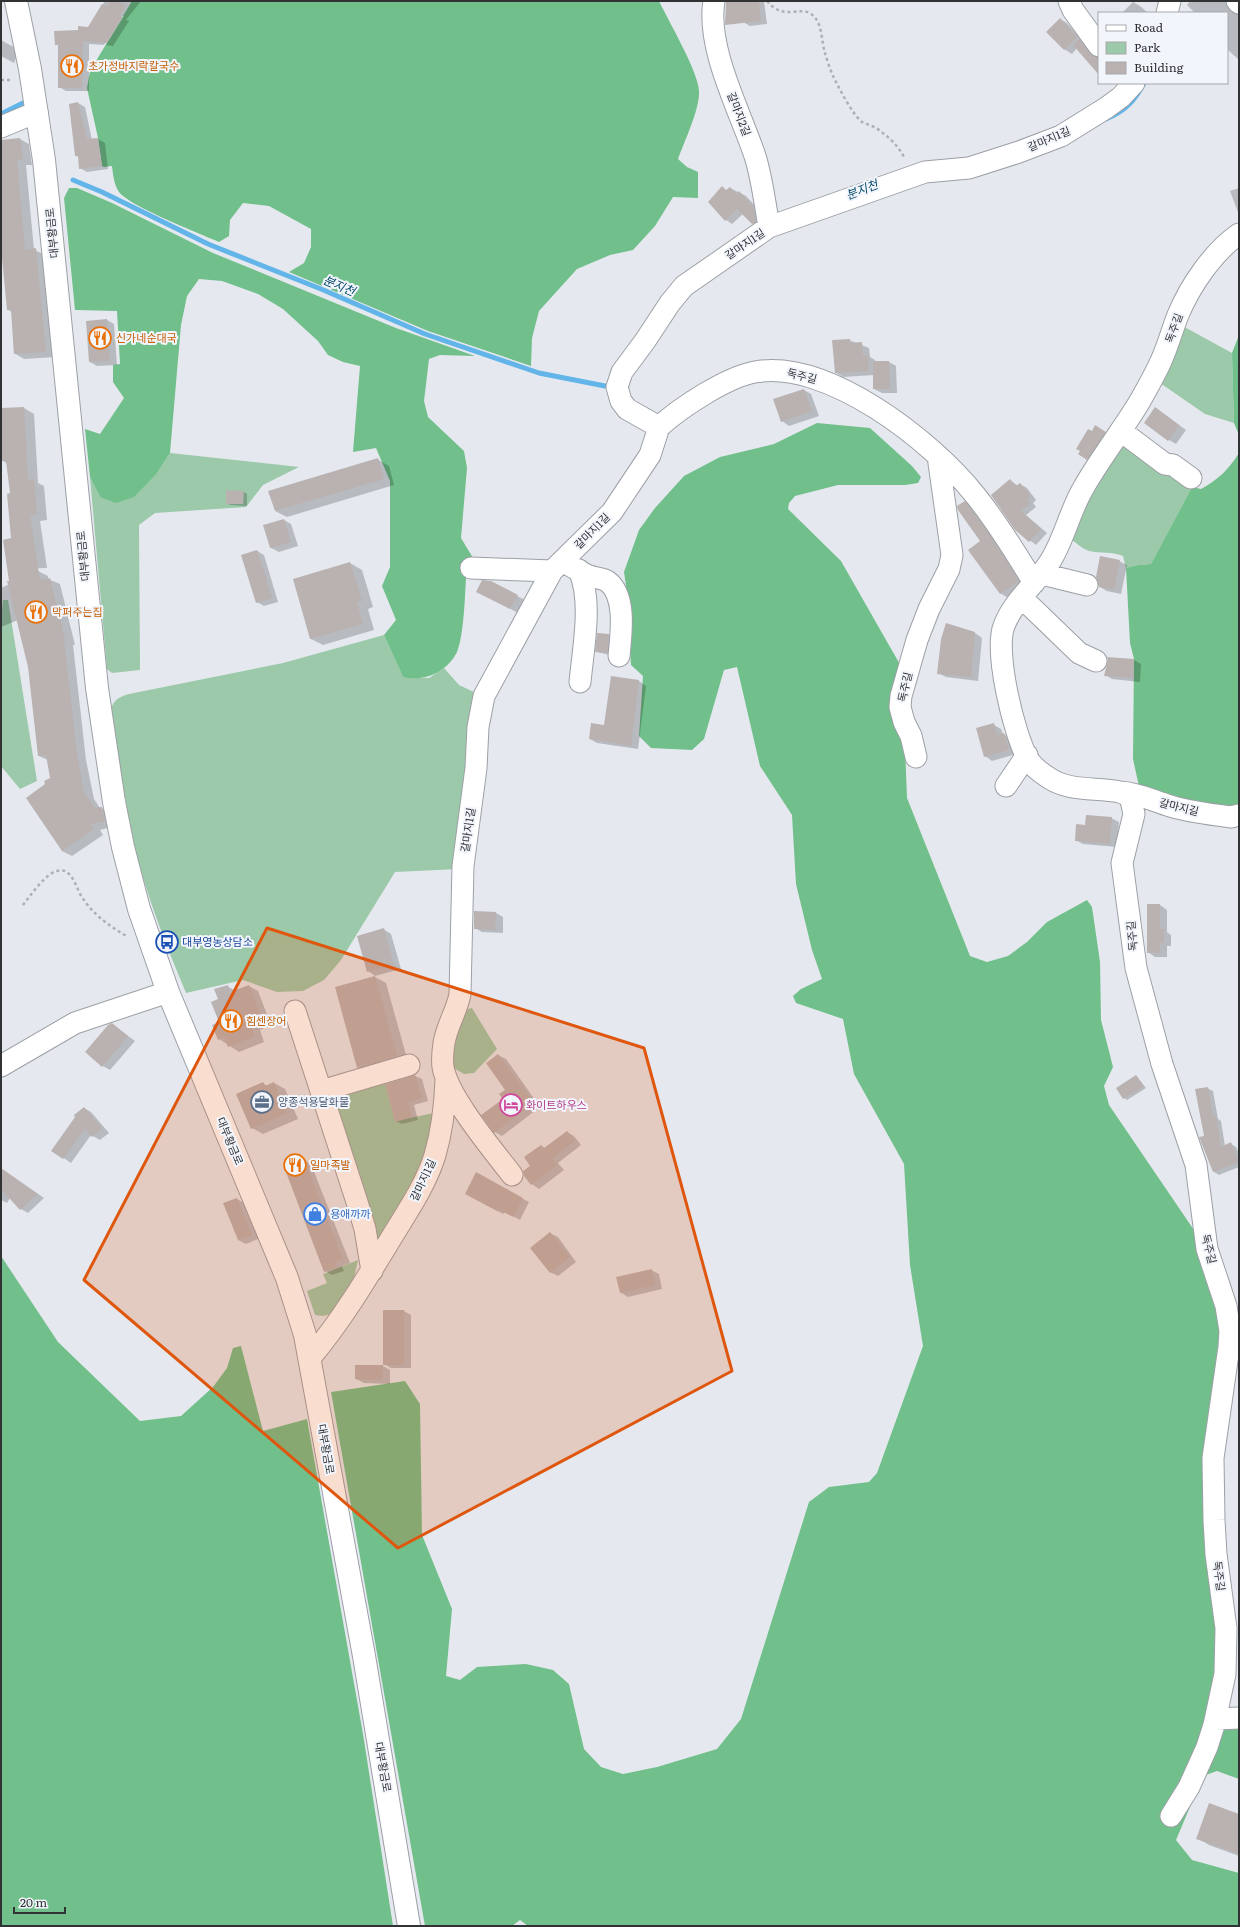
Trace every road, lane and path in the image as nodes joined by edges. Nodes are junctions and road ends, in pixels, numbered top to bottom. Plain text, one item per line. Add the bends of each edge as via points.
1 (16, 1) edge
2 (714, 1) edge
3 (767, 1) edge
4 (1069, 1) edge
5 (1170, 1) edge
6 (1167, 12) edge
7 (1098, 45) edge
8 (1133, 84) edge
9 (37, 112) junction
10 (1, 127) edge
11 (910, 176) junction
12 (769, 227) junction
13 (1239, 234) edge
14 (659, 427) junction
15 (1121, 431) junction
16 (938, 456) junction
17 (1191, 478) dead end
18 (471, 568) dead end
19 (564, 568) junction
20 (1033, 585) junction
21 (1087, 585) dead end
22 (619, 656) dead end
23 (1096, 661) dead end
24 (580, 682) dead end
25 (1027, 755) junction
26 (916, 757) dead end
27 (1006, 786) dead end
28 (1120, 792) junction
29 (1239, 815) edge
30 (23, 905) dead end
31 (150, 941) junction
32 (168, 992) junction
33 (295, 1011) dead end
34 (409, 1065) dead end
35 (1, 1066) edge
36 (446, 1079) junction
37 (321, 1091) junction
38 (512, 1175) dead end
39 (372, 1271) junction
40 (1234, 1349) edge
41 (310, 1358) junction
42 (1233, 1659) edge
43 (1239, 1718) edge
44 (1216, 1719) junction
45 (1171, 1816) dead end
46 (409, 1926) edge

1 - 9 main road, 대부황금로
2 - 12 lane, 갈마지2길 via 713,20 720,55 734,102 755,157
3 - 11 path via 778,10 790,13 804,11 812,14 819,24 833,76 851,108 862,121 888,137 901,151
4 - 7 lane
5 - 6 lane
8 - 11 lane, 갈마지1길 via 1111,105 1061,136 969,168 934,170
9 - 10 lane
9 - 31 main road, 대부황금로 via 57,274 97,688 123,847
11 - 12 lane, 갈마지1길
12 - 14 lane, 갈마지1길 via 684,286 622,372 617,387 621,401 627,409
13 - 15 lane, 독주길 via 1214,259 1192,289 1178,313 1162,361
14 - 16 lane, 독주길 via 702,397 741,376 776,370 802,374 849,392 878,410
14 - 19 lane, 갈마지1길 via 650,455 612,512
15 - 17 lane via 1165,464 1174,465
15 - 20 lane, 독주길 via 1084,487 1055,554
16 - 20 lane, 독주길 via 976,495
16 - 26 lane, 독주길 via 952,555 949,569 917,640 901,696 900,707
18 - 19 lane
19 - 22 lane via 607,581 614,587 621,612
19 - 24 lane via 583,579 586,604
19 - 36 lane, 갈마지1길 via 490,683 480,710 476,768 463,866 460,994 444,1044 443,1066
20 - 21 lane
20 - 23 lane, 독주길 via 1079,653
20 - 25 lane, 독주길 via 1005,623 1002,635 1010,708
25 - 27 lane
25 - 28 lane, 독주길 via 1038,770 1060,784 1072,788
28 - 29 lane, 갈마지길 via 1142,795 1183,809 1231,817
28 - 40 lane, 독주길 via 1131,800 1134,814 1122,863 1136,968 1162,1064 1196,1164 1207,1249 1229,1317
30 - 31 path via 48,875 63,870 68,873 82,898 96,914 114,928 140,941
31 - 32 main road, 대부황금로
32 - 35 lane via 75,1023
32 - 41 main road, 대부황금로 via 287,1278
33 - 37 lane
34 - 37 lane
36 - 38 lane, 갈마지1길 via 456,1098
36 - 39 lane, 갈마지1길 via 443,1117 429,1171
37 - 39 lane via 363,1223
39 - 41 lane, 갈마지1길 via 339,1323
40 - 42 lane, 독주길 via 1213,1458 1218,1573
41 - 46 main road, 대부황금로 via 364,1656
42 - 44 lane, 독주길
43 - 44 lane
44 - 45 lane, 독주길 via 1200,1764

